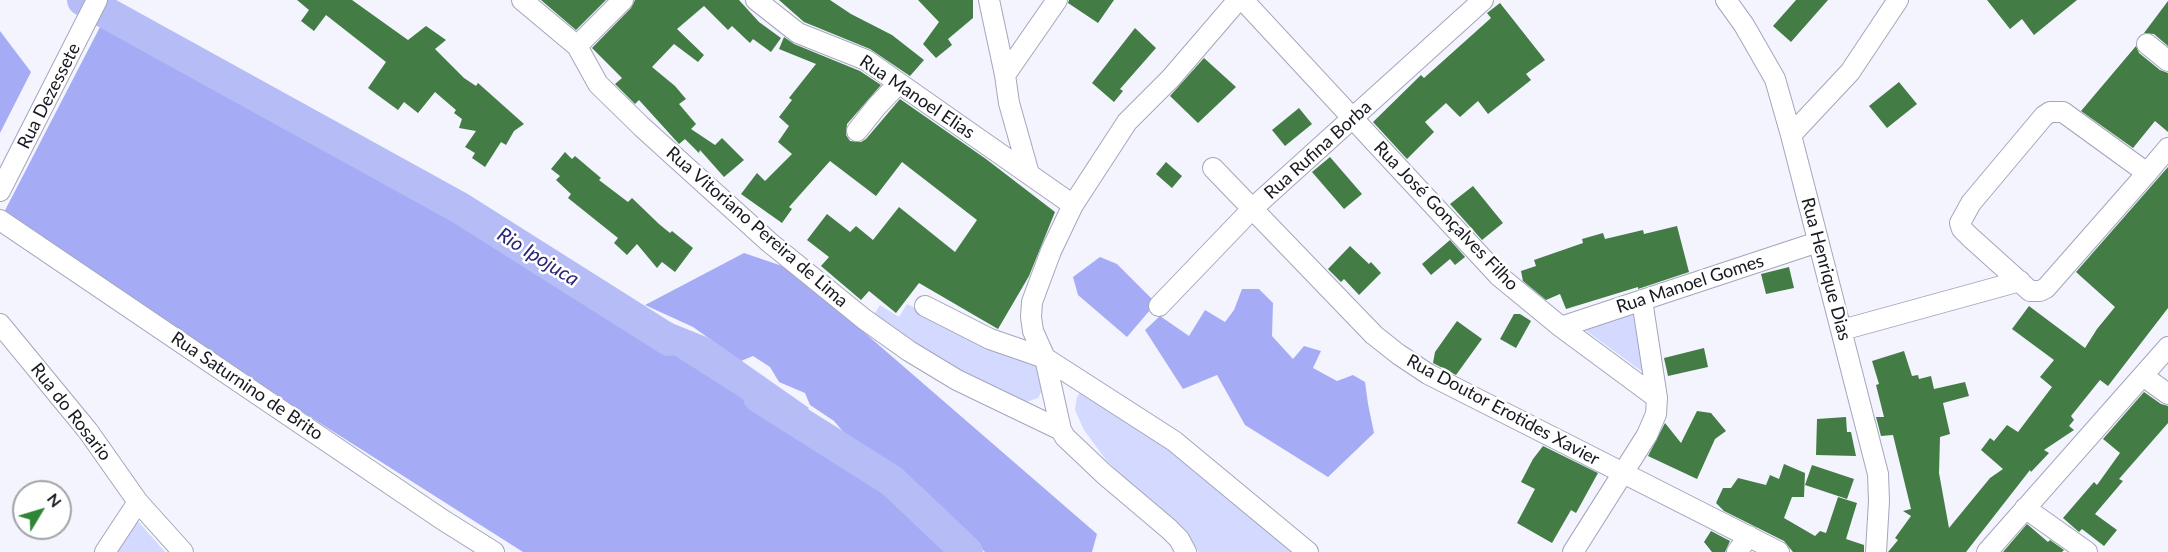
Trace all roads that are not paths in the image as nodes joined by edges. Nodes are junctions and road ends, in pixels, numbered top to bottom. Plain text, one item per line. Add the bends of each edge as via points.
1 (97, 0) edge
2 (522, 0) edge
3 (623, 0) edge
4 (756, 0) edge
5 (989, 0) edge
6 (1057, 0) edge
7 (1240, 0) edge
8 (1483, 0) edge
9 (1726, 0) edge
10 (1898, 0) edge
11 (2147, 44) dead end
12 (577, 46) junction
13 (2168, 61) edge
14 (1005, 75) junction
15 (899, 83) junction
16 (1353, 118) junction
17 (857, 131) dead end
18 (1791, 135) junction
19 (2168, 148) edge
20 (1213, 168) dead end
21 (2147, 173) junction
22 (1029, 174) junction
23 (0, 191) edge
24 (1073, 206) junction
25 (1253, 208) junction
26 (0, 220) edge
27 (1818, 242) junction
28 (2025, 286) junction
29 (1642, 300) junction
30 (925, 306) dead end
31 (1159, 306) dead end
32 (0, 324) edge
33 (1561, 327) junction
34 (1842, 330) junction
35 (2168, 347) edge
36 (1045, 358) junction
37 (2143, 376) junction
38 (2168, 394) edge
39 (1657, 398) junction
40 (1061, 430) junction
41 (1623, 472) junction
42 (138, 502) junction
43 (2025, 508) junction
44 (1749, 536) junction
45 (105, 552) edge
46 (183, 552) edge
47 (494, 552) edge
48 (1186, 552) edge
49 (1308, 552) edge
50 (1573, 552) edge
51 (1737, 552) edge
52 (1779, 552) edge
53 (1876, 552) edge
54 (1987, 552) edge
55 (2087, 552) edge

1 - 23 street, Rua Dezessete
2 - 12 street, Rua Vitoriano Pereira de Lima
3 - 12 street
4 - 15 street, Rua Manoel Elias via 798,33 866,60
5 - 14 street
6 - 14 street
7 - 16 street, Rua José Gonçalves Filho
7 - 24 street via 1127,122
8 - 16 street, Rua Rufina Borba
9 - 18 street, Rua Henrique Dias via 1775,79
10 - 18 street via 1850,72
11 - 13 street
12 - 40 street, Rua Vitoriano Pereira de Lima via 598,84 642,128 768,242 864,319 957,380
14 - 22 street
15 - 17 street
15 - 22 street, Rua Manoel Elias
16 - 25 street, Rua Rufina Borba
16 - 33 street, Rua José Gonçalves Filho via 1499,276
18 - 27 street, Rua Henrique Dias
19 - 21 street
20 - 25 street, Rua Doutor Erotides Xavier
21 - 28 street via 2046,288 2040,291
21 - 28 street via 2063,112 2044,116 1971,203 1960,223 1970,237
22 - 24 street, Rua Manoel Elias
24 - 36 street via 1032,302 1033,331
25 - 31 street, Rua Rufina Borba
25 - 41 street, Rua Doutor Erotides Xavier via 1374,336 1398,354 1428,374
26 - 47 street, Rua Saturnino de Brito
27 - 29 street, Rua Manoel Gomes
27 - 34 street, Rua Henrique Dias
28 - 34 street
29 - 33 street, Rua Manoel Gomes
29 - 39 street
30 - 36 street via 990,339
32 - 42 street, Rua do Rosario via 88,431
33 - 39 street, Rua José Gonçalves Filho
34 - 53 street, Rua Henrique Dias via 1878,474
35 - 37 street
36 - 40 street
36 - 49 street via 1174,441
37 - 38 street
37 - 43 street
39 - 41 street via 1656,414 1647,435
40 - 48 street, Rua Vitoriano Pereira de Lima via 1104,474 1169,529
41 - 44 street, Rua Doutor Erotides Xavier
41 - 50 street
42 - 45 street
42 - 46 street, Rua do Rosario
43 - 54 street
43 - 55 street
44 - 51 street
44 - 52 street, Rua Doutor Erotides Xavier

